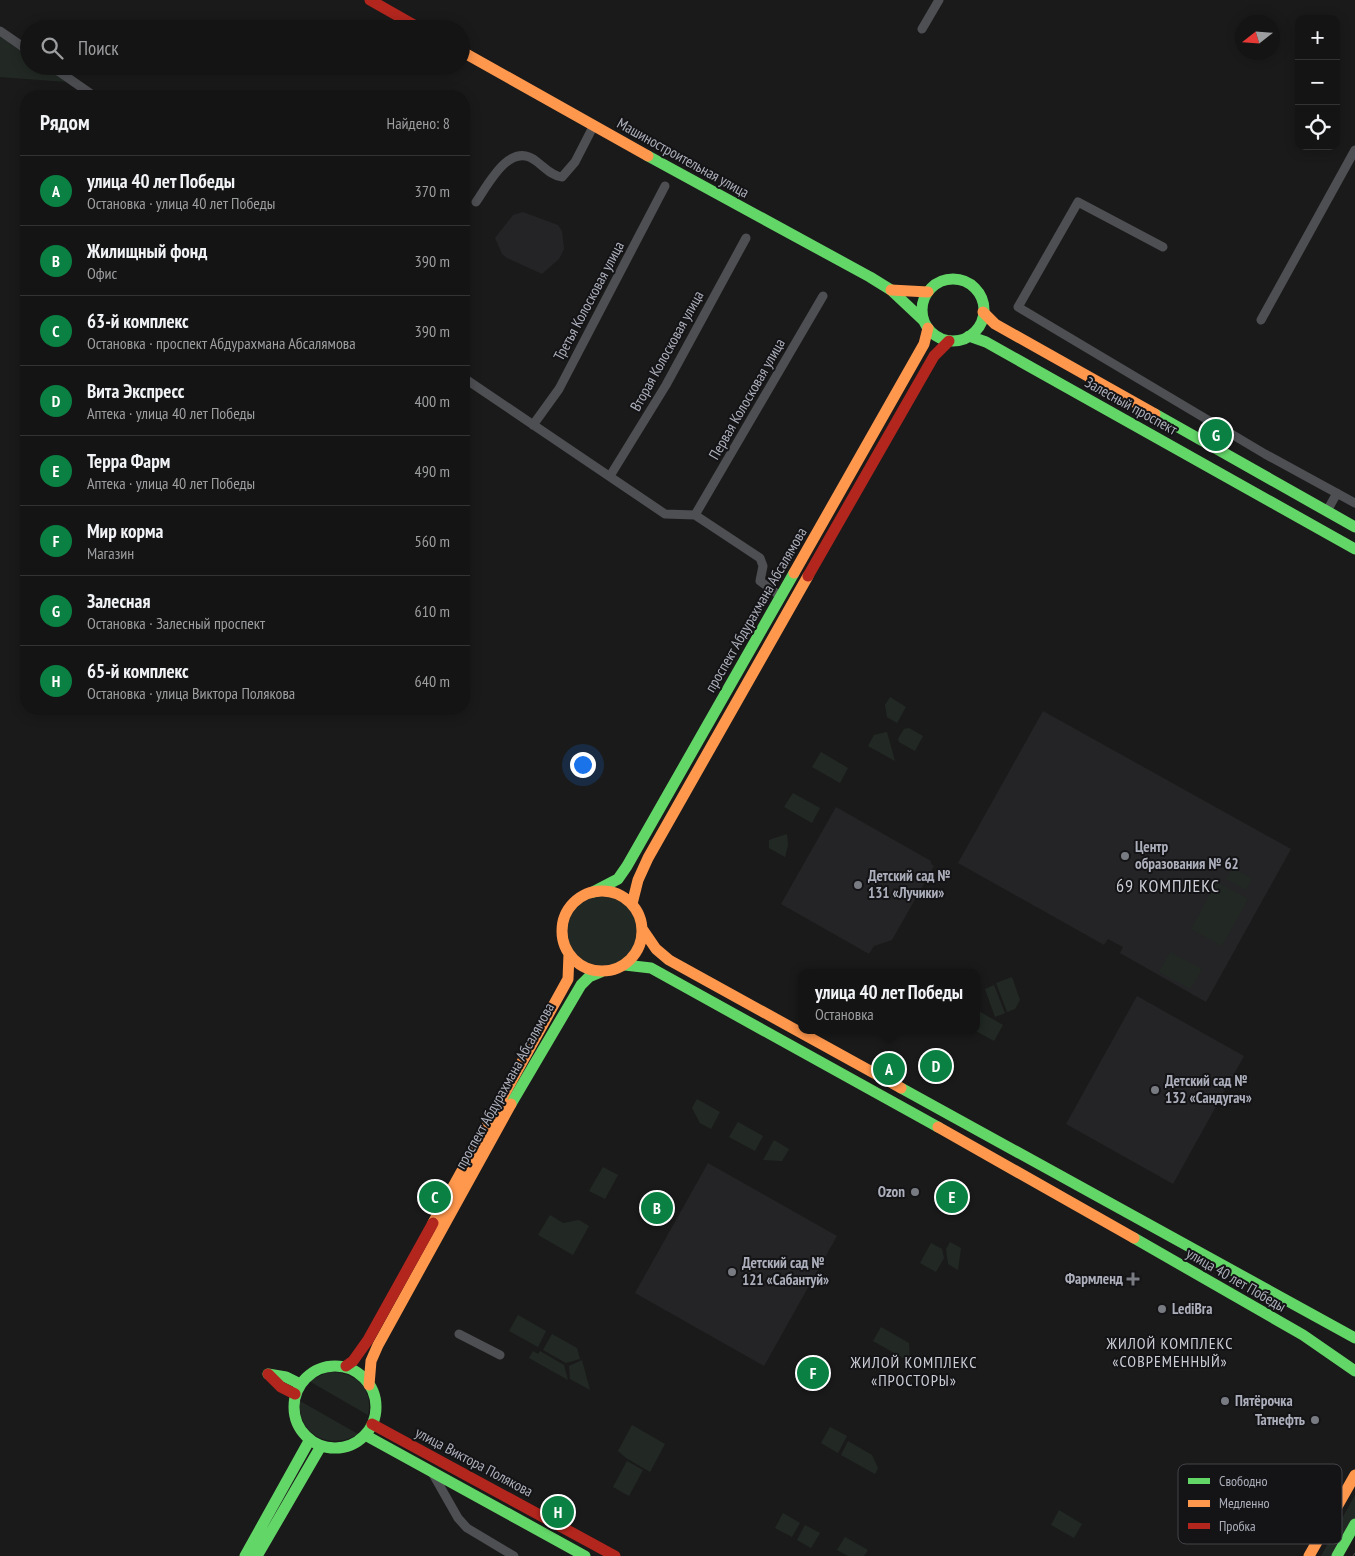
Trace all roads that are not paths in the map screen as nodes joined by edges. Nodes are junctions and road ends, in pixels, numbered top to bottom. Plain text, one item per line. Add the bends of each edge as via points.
1 (370, 0) edge
2 (939, 0) edge
3 (406, 20) edge
4 (922, 29) dead end
5 (0, 30) edge
6 (20, 44) edge
7 (470, 56) edge
8 (64, 75) edge
9 (85, 90) edge
10 (594, 125) junction
11 (1355, 150) edge
12 (664, 186) dead end
13 (476, 202) dead end
14 (746, 238) dead end
15 (1163, 247) dead end
16 (891, 290) junction
17 (928, 292) junction
18 (823, 296) dead end
19 (984, 312) junction
20 (1261, 320) dead end
21 (926, 324) junction
22 (969, 336) junction
23 (949, 341) junction
24 (470, 382) edge
25 (533, 425) junction
26 (610, 476) junction
27 (1337, 493) junction
28 (1355, 503) edge
29 (1327, 511) junction
30 (695, 515) junction
31 (1355, 527) edge
32 (1355, 549) edge
33 (780, 596) junction
34 (593, 892) junction
35 (632, 904) junction
36 (643, 930) junction
37 (568, 954) junction
38 (625, 965) junction
39 (601, 972) junction
40 (798, 1031) edge
41 (804, 1034) edge
42 (1230, 1268) junction
43 (1219, 1288) junction
44 (459, 1334) dead end
45 (1355, 1338) edge
46 (500, 1355) dead end
47 (346, 1366) junction
48 (1355, 1371) edge
49 (369, 1385) junction
50 (372, 1424) junction
51 (365, 1435) junction
52 (309, 1440) junction
53 (321, 1446) junction
54 (431, 1472) junction
55 (1355, 1475) edge
56 (1342, 1498) edge
57 (1355, 1524) edge
58 (1316, 1544) edge
59 (245, 1556) edge
60 (258, 1556) edge
61 (514, 1556) edge
62 (585, 1556) edge
63 (615, 1556) edge
64 (1309, 1556) edge
65 (1337, 1556) edge

1 - 3 street
2 - 4 street
5 - 6 street
7 - 10 street, Машиностроительная улица
8 - 9 street
10 - 13 street via 575,162 562,177 521,154 511,157
10 - 16 street, Машиностроительная улица
11 - 20 street
12 - 25 street, Третья Колосковая улица via 559,389
14 - 26 street, Вторая Колосковая улица via 666,385
15 - 27 street via 1078,202 1018,307 1265,454
16 - 17 street, Машиностроительная улица
16 - 21 street, Машиностроительная улица
17 - 19 street via 942,281 961,280 978,292
17 - 21 street via 922,307
18 - 30 street, Первая Колосковая улица
19 - 22 street
19 - 29 street, Залесный проспект via 995,324
21 - 23 street
21 - 33 street, проспект Абдурахмана Абсалямова via 924,344
22 - 23 street
22 - 32 street, Залесный проспект via 995,347
23 - 35 street, проспект Абдурахмана Абсалямова via 934,356 656,843 639,875
24 - 25 street
25 - 26 street
26 - 30 street via 665,514
27 - 28 street
27 - 29 street
29 - 31 street, Залесный проспект
30 - 33 street via 760,558 763,566 760,581
33 - 34 street, проспект Абдурахмана Абсалямова via 627,866 618,879
34 - 35 street via 611,892
34 - 37 street via 580,897 564,917 562,930
35 - 36 street
36 - 38 street via 638,950
36 - 40 street, улица 40 лет Победы via 649,944 658,952
37 - 39 street via 588,969
37 - 47 street, проспект Абдурахмана Абсалямова via 568,979 368,1340
38 - 39 street
38 - 43 street, улица 40 лет Победы via 651,968 1017,1171
39 - 49 street, проспект Абдурахмана Абсалямова via 581,985 530,1069 378,1345 370,1361
41 - 42 street, улица 40 лет Победы
42 - 43 street via 1218,1275
42 - 45 street, улица 40 лет Победы
43 - 48 street, улица 40 лет Победы via 1324,1348
44 - 46 street
47 - 49 street
47 - 52 street via 318,1370 298,1389 293,1411 298,1428
49 - 50 street via 376,1407
50 - 51 street
50 - 63 street, улица Виктора Полякова
51 - 53 street via 344,1447
51 - 54 street, улица Виктора Полякова
52 - 53 street
52 - 59 street
53 - 60 street
54 - 61 street via 462,1524
54 - 62 street, улица Виктора Полякова
55 - 56 street
57 - 65 street
58 - 64 street

